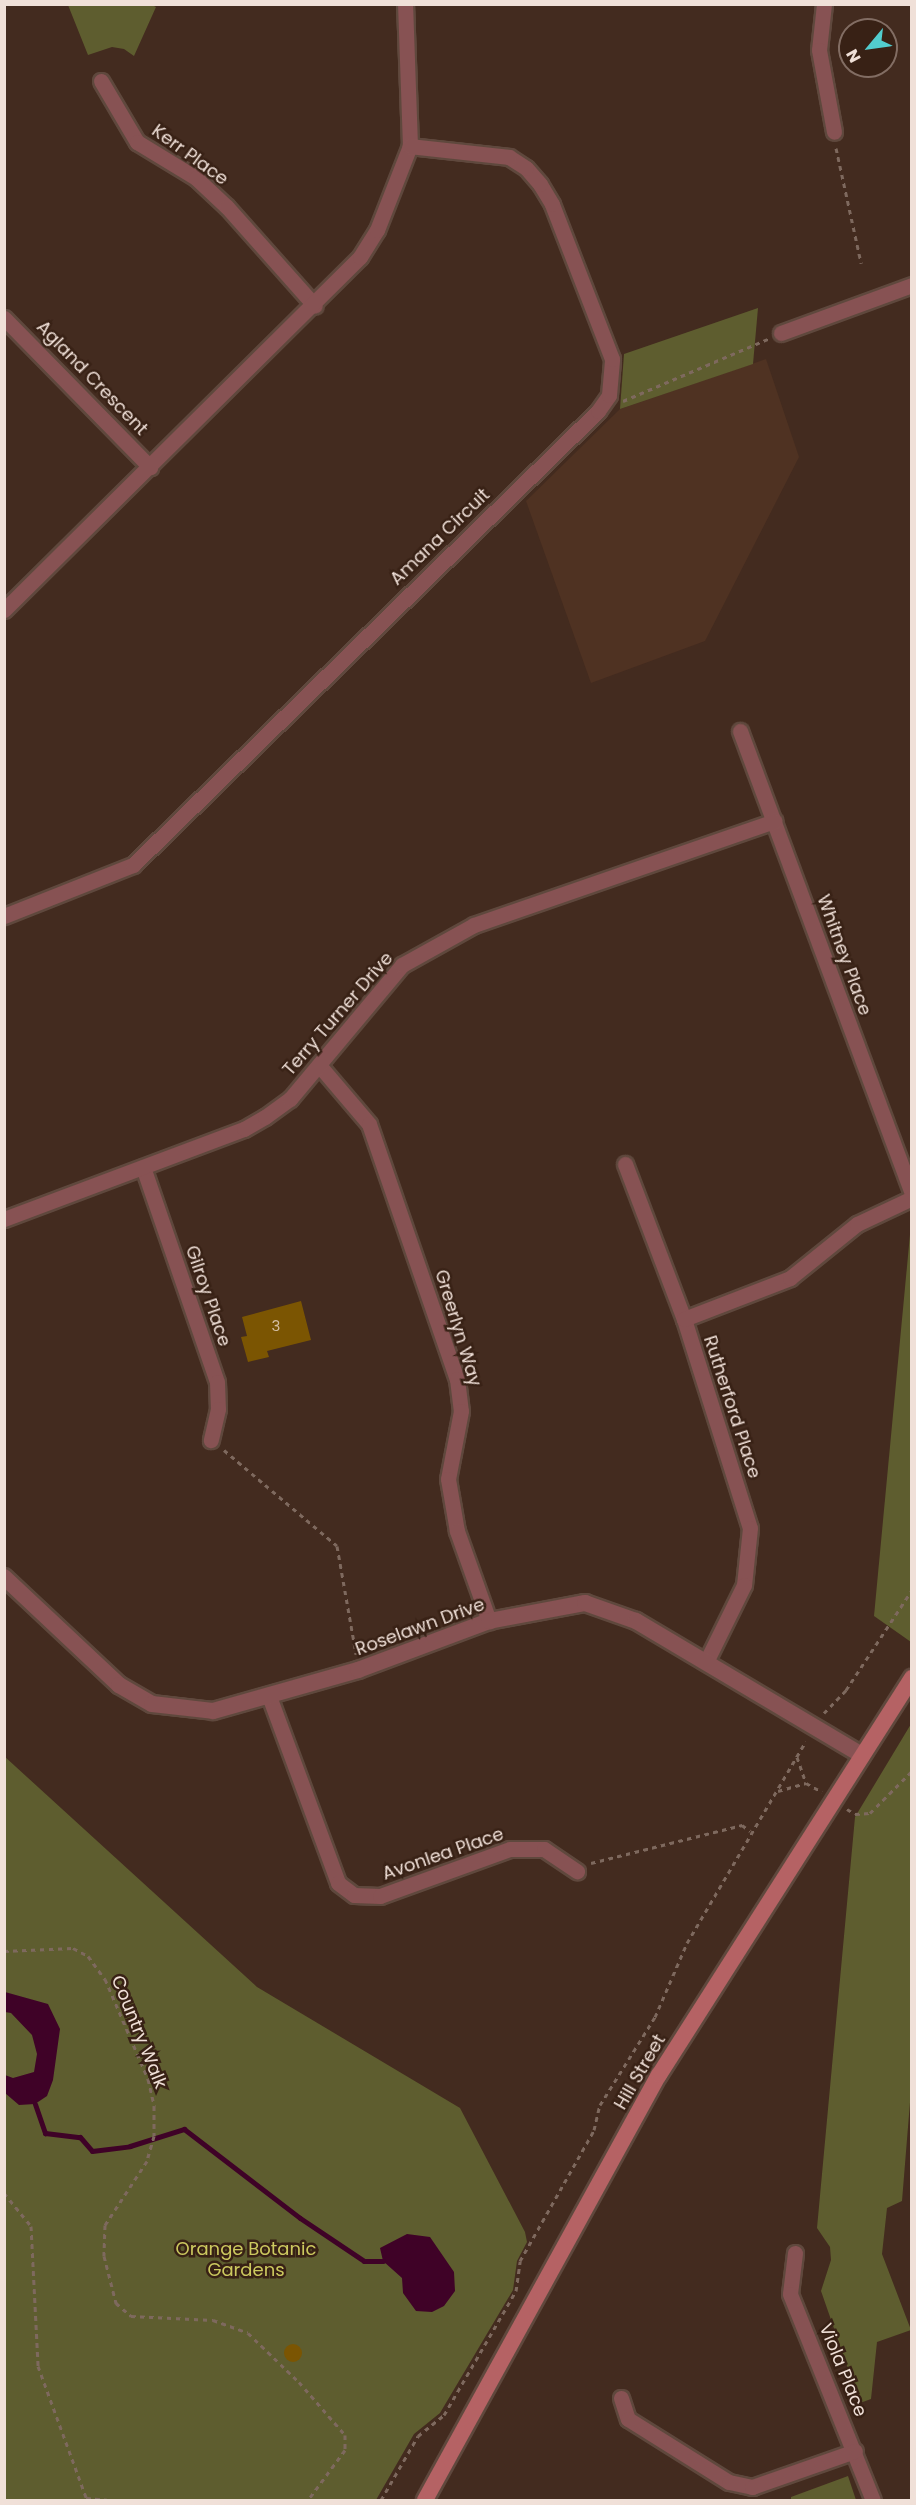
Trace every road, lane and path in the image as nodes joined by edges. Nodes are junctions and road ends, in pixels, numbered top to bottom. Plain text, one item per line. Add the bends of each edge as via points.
1 (405, 4) edge
2 (824, 4) edge
3 (101, 81) dead end
4 (834, 132) joint
5 (410, 146) junction
6 (861, 263) dead end
7 (912, 285) edge
8 (315, 306) junction
9 (4, 318) edge
10 (781, 333) joint
11 (604, 402) junction
12 (150, 467) junction
13 (4, 610) edge
14 (740, 731) dead end
15 (774, 821) junction
16 (4, 916) edge
17 (319, 1065) junction
18 (626, 1164) dead end
19 (143, 1167) junction
20 (912, 1193) edge
21 (912, 1198) edge
22 (4, 1219) edge
23 (684, 1319) junction
24 (211, 1440) joint
25 (4, 1577) edge
26 (912, 1590) edge
27 (489, 1621) junction
28 (706, 1662) junction
29 (358, 1670) junction
30 (912, 1678) edge
31 (269, 1696) junction
32 (814, 1726) junction
33 (862, 1755) junction
34 (797, 1757) junction
35 (806, 1783) dead end
36 (750, 1831) junction
37 (577, 1871) joint
38 (4, 1951) edge
39 (4, 2193) edge
40 (795, 2253) dead end
41 (621, 2398) dead end
42 (855, 2451) junction
43 (87, 2499) edge
44 (107, 2500) edge
45 (308, 2500) edge
46 (381, 2500) edge
47 (425, 2500) edge
48 (873, 2500) edge

1 - 5 street
2 - 4 street via 819,50
3 - 8 street, Kerr Place via 137,142 196,178
4 - 6 path via 838,169
5 - 8 street via 377,230 360,257
5 - 11 street, Amana Circuit via 509,157 540,184 552,204 612,359 613,375
7 - 10 street
8 - 12 street
9 - 12 street, Agland Crescent
10 - 11 path via 615,405
11 - 16 street, Amana Circuit via 133,865
12 - 13 street
14 - 15 street, Whitney Place
15 - 17 street, Terry Turner Drive via 474,925 402,965
15 - 20 street, Whitney Place
17 - 19 street, Terry Turner Drive via 290,1099 265,1118
17 - 27 street, Greerlyn Way via 369,1124 457,1379 461,1411 448,1479 457,1531
18 - 23 street, Rutherford Place
19 - 22 street, Terry Turner Drive
19 - 24 street, Gilroy Place via 217,1383 218,1409
21 - 23 street via 857,1224 790,1278
23 - 28 street, Rutherford Place via 750,1528 744,1585
24 - 29 path via 337,1546
25 - 31 street, Roselawn Drive via 119,1685 152,1704 213,1711
26 - 32 path via 846,1690
27 - 28 street, Roselawn Drive via 585,1603 636,1622
27 - 29 street, Roselawn Drive
28 - 32 street, Roselawn Drive
29 - 31 street, Roselawn Drive
30 - 33 main road, Hill Street
31 - 37 street, Avonlea Place via 338,1883 354,1895 380,1896 510,1849 544,1849
32 - 33 street, Roselawn Drive
32 - 34 path
33 - 47 main road, Hill Street via 659,2075
34 - 35 path
34 - 36 path
36 - 37 path via 742,1826 598,1859
36 - 46 path via 687,1943 655,2017 600,2105 594,2130 520,2261 516,2291 444,2415 418,2436
38 - 45 path, Country Walk via 73,1948 88,1956 105,1979 148,2079 154,2106 154,2136 147,2162 105,2225 104,2256 116,2303 131,2316 213,2320 248,2333 299,2382 345,2435 345,2450
39 - 43 path via 31,2226 38,2366
40 - 42 street, Viola Place via 790,2294
41 - 42 street via 628,2419 729,2482 752,2487
42 - 48 street, Viola Place
43 - 44 path

